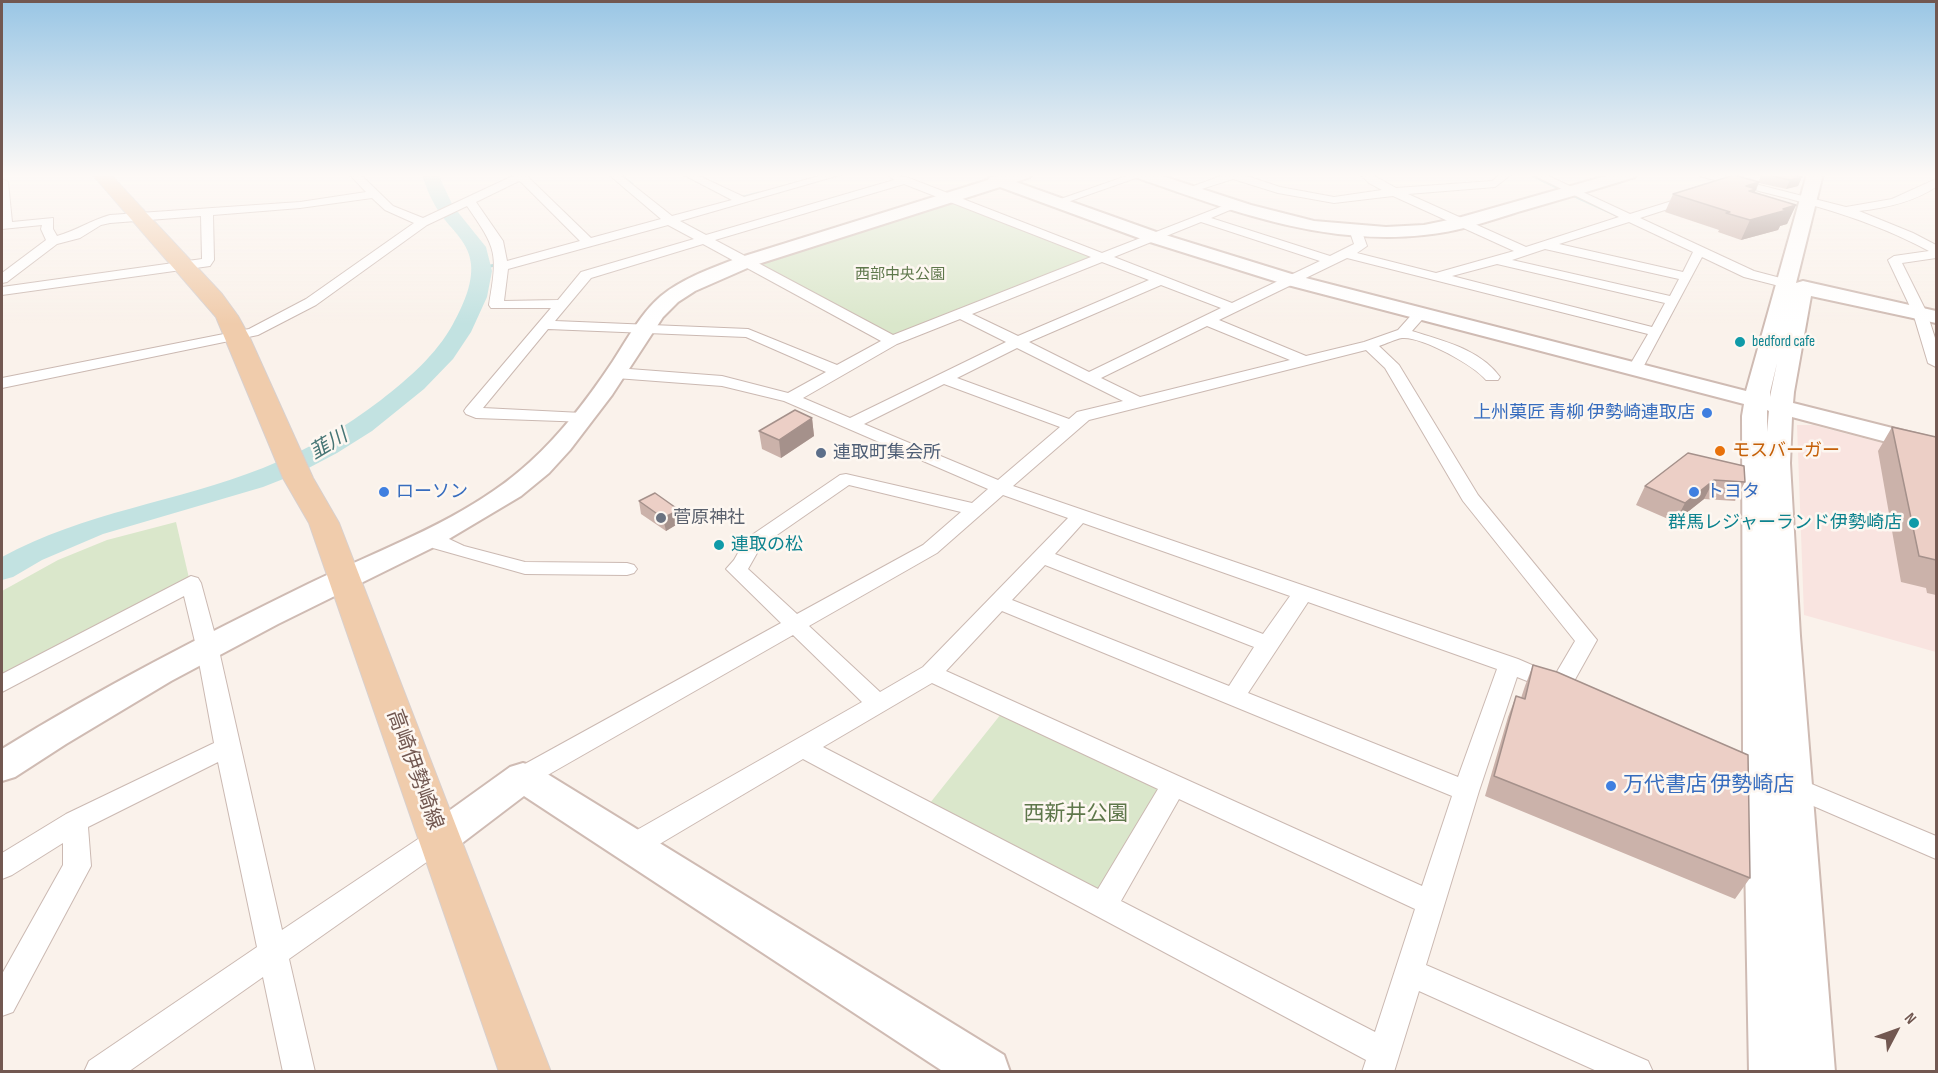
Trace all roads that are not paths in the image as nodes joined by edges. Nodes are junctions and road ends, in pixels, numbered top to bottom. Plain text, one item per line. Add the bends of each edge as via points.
1 (21, 224) edge
2 (48, 224) edge
3 (94, 224) edge
4 (148, 224) edge
5 (207, 224) edge
6 (420, 224) edge
7 (485, 224) edge
8 (570, 224) edge
9 (659, 224) edge
10 (675, 224) edge
11 (757, 224) edge
12 (863, 224) edge
13 (1017, 224) edge
14 (1118, 224) edge
15 (1185, 224) edge
16 (1219, 224) edge
17 (1300, 224) edge
18 (1453, 224) edge
19 (1467, 224) edge
20 (1609, 224) edge
21 (1641, 224) edge
22 (1814, 224) edge
23 (1887, 224) edge
24 (4, 226) edge
25 (1356, 232) junction
26 (1153, 237) junction
27 (704, 240) junction
28 (53, 241) junction
29 (589, 243) junction
30 (1544, 245) junction
31 (1525, 251) junction
32 (1936, 252) edge
33 (1704, 253) junction
34 (1347, 254) junction
35 (1102, 257) junction
36 (1330, 260) junction
37 (1497, 260) junction
38 (745, 262) junction
39 (186, 265) junction
40 (502, 267) junction
41 (1436, 277) junction
42 (1687, 278) junction
43 (2, 279) edge
44 (1161, 280) junction
45 (1291, 280) junction
46 (1795, 286) junction
47 (2, 291) edge
48 (1674, 301) junction
49 (561, 304) junction
50 (1233, 308) junction
51 (962, 314) junction
52 (1420, 314) junction
53 (1928, 315) edge
54 (1208, 321) junction
55 (546, 325) junction
56 (645, 329) junction
57 (1656, 332) junction
58 (1403, 333) junction
59 (237, 336) junction
60 (892, 341) junction
61 (1017, 342) junction
62 (1369, 345) junction
63 (1305, 361) junction
64 (1936, 363) edge
65 (1635, 370) junction
66 (838, 371) junction
67 (616, 373) junction
68 (1492, 377) dead end
69 (943, 378) junction
70 (1088, 378) junction
71 (2, 382) edge
72 (790, 398) junction
73 (1138, 402) junction
74 (1768, 404) junction
75 (582, 418) junction
76 (852, 423) junction
77 (1070, 425) junction
78 (1936, 447) edge
79 (1000, 488) junction
80 (973, 509) junction
81 (1079, 517) junction
82 (432, 537) junction
83 (1041, 556) junction
84 (627, 569) dead end
85 (345, 578) junction
86 (1303, 594) junction
87 (998, 602) junction
88 (793, 624) junction
89 (1267, 645) junction
90 (207, 646) junction
91 (1510, 665) junction
92 (931, 673) junction
93 (2, 684) edge
94 (1233, 698) junction
95 (879, 704) junction
96 (227, 747) junction
97 (803, 748) junction
98 (2, 767) edge
99 (1751, 769) junction
100 (523, 777) junction
101 (1173, 786) junction
102 (1794, 786) junction
103 (1466, 791) junction
104 (75, 822) junction
105 (439, 839) junction
106 (631, 847) junction
107 (1936, 848) edge
108 (2, 867) edge
109 (1430, 903) junction
110 (1103, 907) junction
111 (274, 954) junction
112 (1409, 972) junction
113 (2, 1002) edge
114 (944, 1060) edge
115 (1381, 1062) edge
116 (100, 1071) edge
117 (299, 1071) edge
118 (525, 1071) edge
119 (987, 1071) edge
120 (1637, 1071) edge
121 (1773, 1071) edge
122 (1811, 1071) edge

1 - 24 street
2 - 28 street
3 - 28 street via 76,235
4 - 39 main road, 高崎伊勢崎線
5 - 39 street via 208,260
6 - 59 street via 304,306
7 - 40 street via 497,241
8 - 29 street
9 - 29 street
10 - 27 street
11 - 27 street
12 - 38 street
13 - 35 street
14 - 26 street
15 - 26 street
16 - 36 street
17 - 25 street
18 - 25 street via 1425,230
19 - 31 street
20 - 30 street
21 - 33 street
22 - 46 street
23 - 32 street
25 - 34 street via 1361,246
26 - 35 street
26 - 45 street
27 - 38 street
27 - 49 street via 586,275
28 - 43 street
29 - 40 street
30 - 31 street
30 - 42 street
31 - 37 street
32 - 53 street via 1894,260
33 - 42 street via 1697,255
33 - 46 street via 1749,274
34 - 36 street
34 - 41 street
35 - 44 street
35 - 51 street
36 - 45 street
37 - 41 street
37 - 48 street
38 - 56 street via 671,298
38 - 60 street
39 - 47 street
39 - 59 main road, 高崎伊勢崎線 via 222,309
40 - 49 street via 496,304
41 - 57 street
42 - 48 street
44 - 50 street
44 - 61 street
45 - 50 street
45 - 52 street
46 - 53 street
46 - 74 street
48 - 57 street
49 - 55 street
50 - 54 street
51 - 60 street
51 - 61 street
52 - 58 street
52 - 65 street
53 - 64 street
54 - 63 street
54 - 70 street
55 - 56 street
55 - 75 street via 472,411
56 - 66 street via 748,333
56 - 67 street
57 - 65 street
58 - 62 street
58 - 68 street via 1456,352 1486,367
59 - 71 street
59 - 85 main road, 高崎伊勢崎線 via 292,466 324,523
60 - 66 street
61 - 69 street
61 - 70 street
62 - 63 street
62 - 91 street via 1391,365 1470,497 1586,640 1570,691
63 - 73 street
65 - 74 street
66 - 72 street
67 - 72 street via 722,381
67 - 75 street
69 - 76 street
69 - 77 street
70 - 73 street
72 - 76 street
73 - 77 street via 1083,416
74 - 78 street
74 - 99 street via 1754,468
74 - 102 street via 1777,463
75 - 82 street via 532,473 490,504
76 - 79 street
77 - 79 street
79 - 80 street
79 - 81 street
80 - 88 street via 930,549
80 - 88 street via 846,479 753,543 736,568
81 - 83 street
81 - 86 street
82 - 84 street via 457,550 525,568
82 - 85 street
83 - 87 street
83 - 89 street
85 - 90 street
85 - 105 main road, 高崎伊勢崎線
86 - 89 street
86 - 91 street
87 - 92 street
87 - 94 street
88 - 95 street
88 - 100 street
89 - 94 street
90 - 93 street via 191,583
90 - 96 street
90 - 98 street via 71,722
91 - 103 street
92 - 95 street
92 - 101 street
94 - 103 street
95 - 97 street
96 - 104 street
96 - 111 street
97 - 106 street
97 - 110 street
99 - 102 street
99 - 121 street
100 - 105 street
100 - 106 street
101 - 109 street
101 - 110 street
102 - 107 street
102 - 122 street
103 - 109 street
104 - 108 street
104 - 113 street via 77,866
105 - 111 street
105 - 118 main road, 高崎伊勢崎線
106 - 114 street
109 - 112 street
110 - 115 street
111 - 116 street
111 - 117 street
112 - 115 street
112 - 120 street
114 - 119 street

